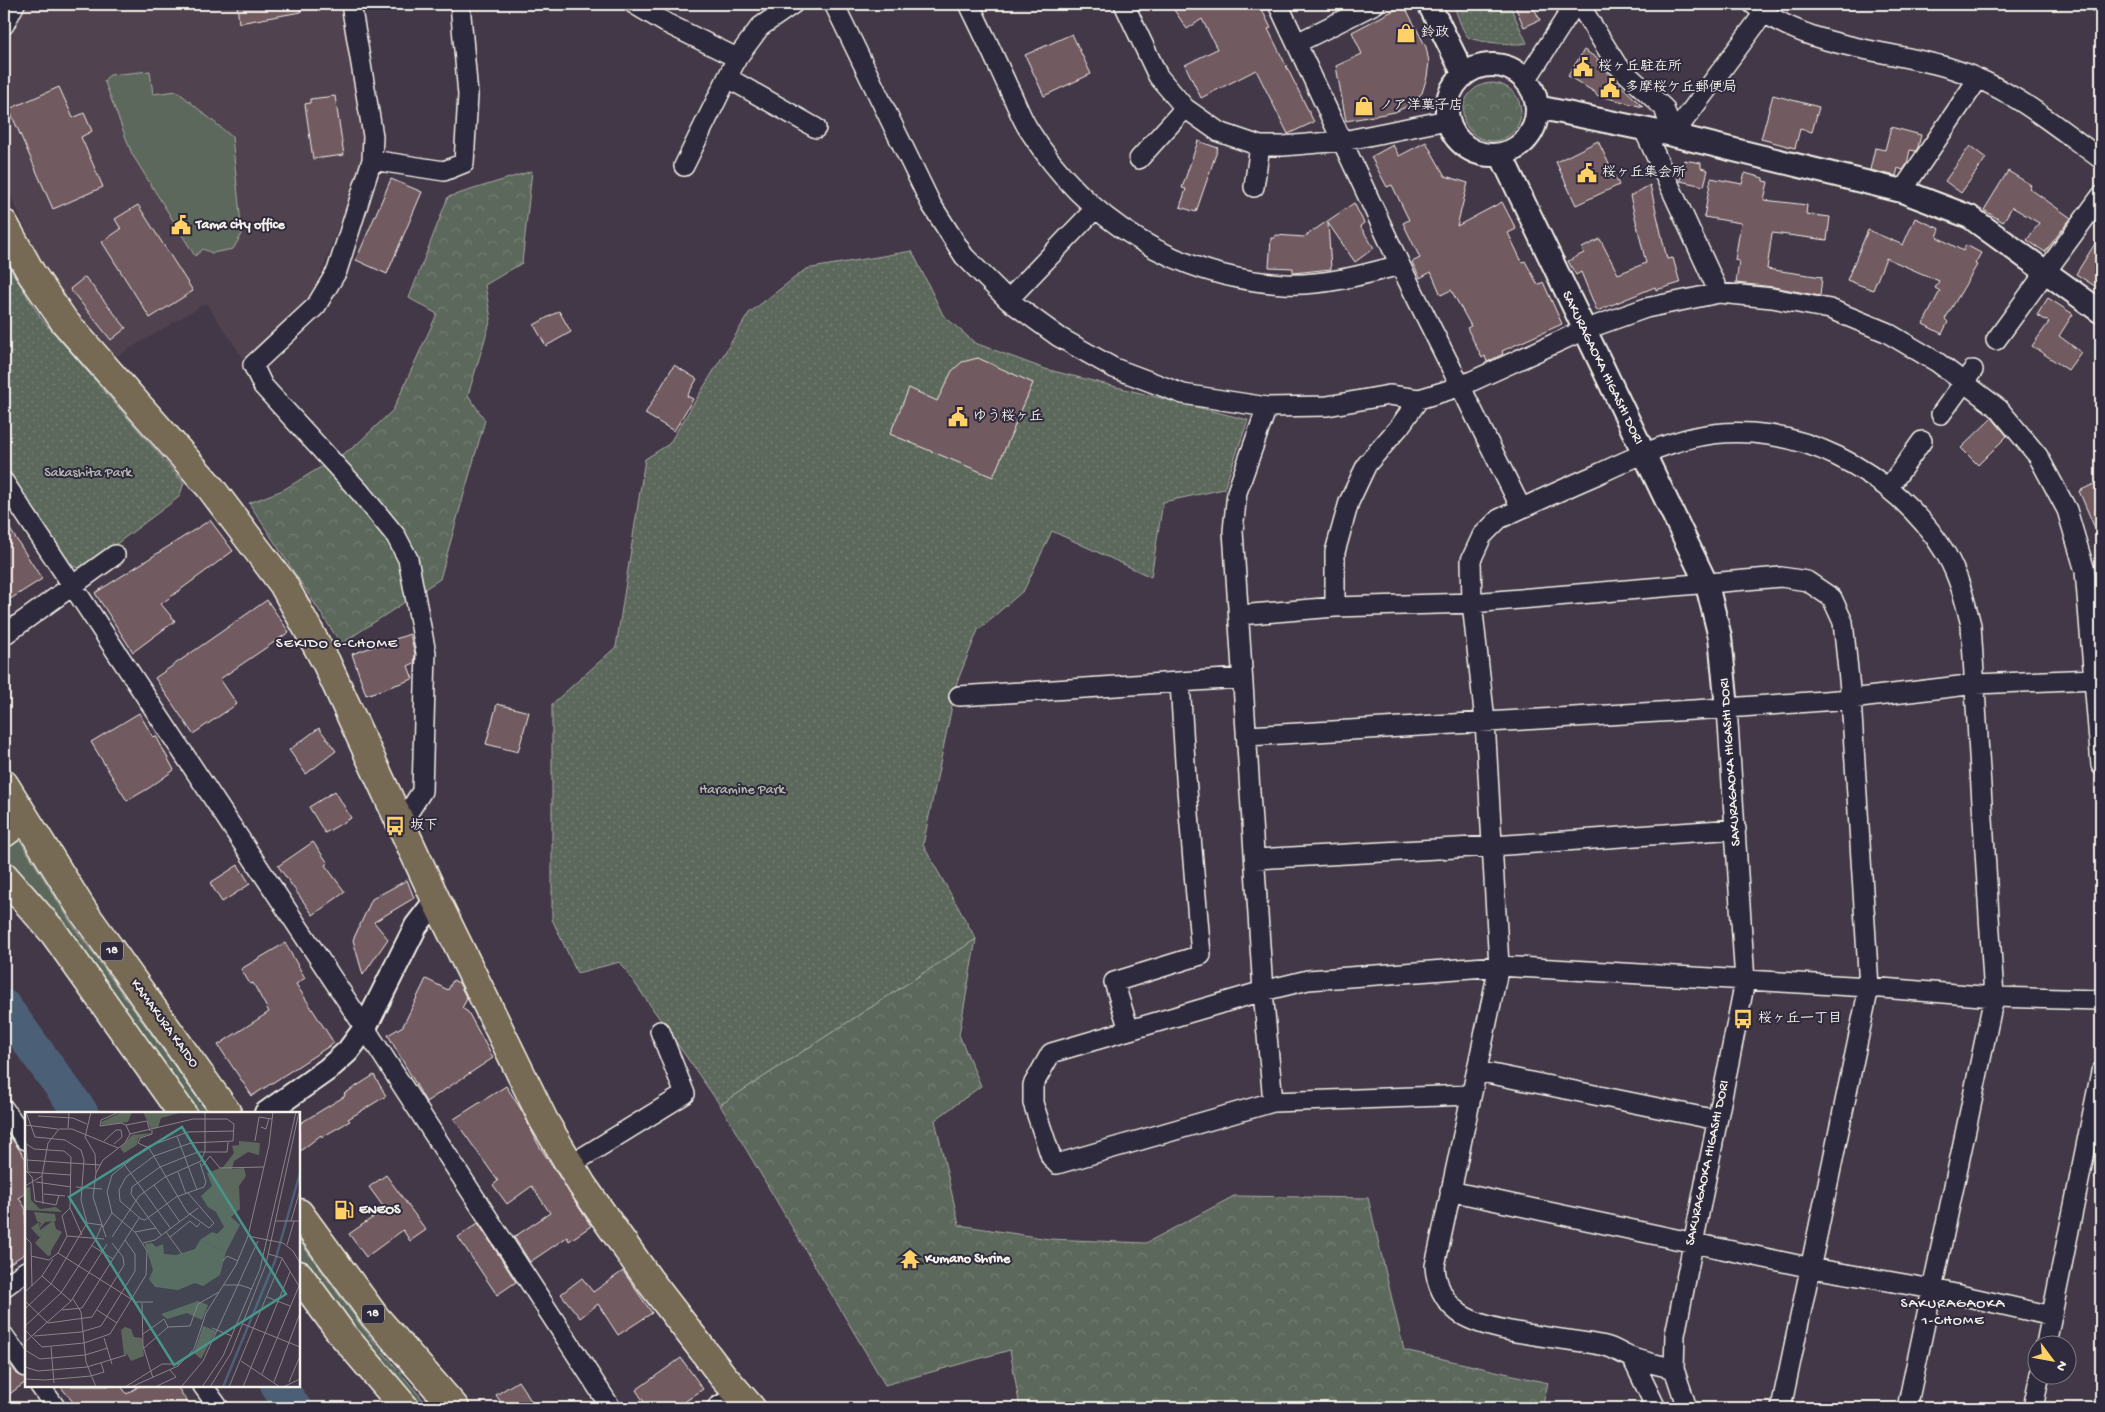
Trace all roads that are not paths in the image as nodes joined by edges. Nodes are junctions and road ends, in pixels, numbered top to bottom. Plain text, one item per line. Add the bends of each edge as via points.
1 (15, 4) edge
2 (352, 4) edge
3 (460, 4) edge
4 (634, 4) edge
5 (793, 4) edge
6 (834, 4) edge
7 (969, 4) edge
8 (1124, 4) edge
9 (1278, 4) edge
10 (1374, 4) edge
11 (1429, 4) edge
12 (1577, 4) edge
13 (1759, 8) edge
14 (4, 25) edge
15 (1297, 43) junction
16 (737, 58) junction
17 (1464, 75) junction
18 (728, 78) junction
19 (1978, 79) junction
20 (1526, 80) junction
21 (1537, 107) junction
22 (1184, 108) junction
23 (1447, 120) junction
24 (816, 128) dead end
25 (1644, 130) junction
26 (1673, 135) junction
27 (1343, 140) junction
28 (1260, 146) junction
29 (1501, 155) junction
30 (1139, 159) dead end
31 (2101, 159) edge
32 (372, 160) junction
33 (684, 166) dead end
34 (1254, 187) dead end
35 (1902, 192) junction
36 (2101, 196) edge
37 (1094, 210) junction
38 (4, 224) edge
39 (1400, 265) junction
40 (2047, 271) junction
41 (1719, 293) junction
42 (1008, 300) junction
43 (2101, 312) edge
44 (1584, 330) junction
45 (1996, 340) dead end
46 (1968, 377) junction
47 (1460, 387) junction
48 (1419, 399) junction
49 (1267, 407) junction
50 (1941, 414) dead end
51 (1922, 441) dead end
52 (1643, 453) junction
53 (4, 482) edge
54 (1889, 487) junction
55 (1521, 508) junction
56 (115, 555) dead end
57 (1707, 585) junction
58 (72, 586) junction
59 (1472, 603) junction
60 (1334, 607) junction
61 (1239, 615) junction
62 (4, 635) edge
63 (1242, 678) junction
64 (2094, 678) junction
65 (1180, 683) junction
66 (1976, 684) junction
67 (959, 696) dead end
68 (1851, 698) junction
69 (1727, 708) junction
70 (1485, 721) junction
71 (1247, 736) junction
72 (2101, 764) edge
73 (4, 784) edge
74 (401, 824) junction
75 (14, 825) edge
76 (1736, 829) junction
77 (1492, 846) junction
78 (1255, 859) junction
79 (4, 876) edge
80 (436, 900) junction
81 (1498, 966) junction
82 (1745, 981) junction
83 (1869, 987) junction
84 (1263, 991) junction
85 (1994, 997) junction
86 (2101, 998) edge
87 (365, 1028) junction
88 (1129, 1030) junction
89 (660, 1031) dead end
90 (1477, 1070) junction
91 (2101, 1072) edge
92 (1470, 1095) junction
93 (1273, 1102) junction
94 (4, 1109) edge
95 (181, 1112) edge
96 (226, 1112) edge
97 (267, 1112) edge
98 (1718, 1120) junction
99 (25, 1139) edge
100 (570, 1165) junction
101 (1450, 1191) junction
102 (300, 1214) edge
103 (1692, 1243) junction
104 (1812, 1268) junction
105 (25, 1272) edge
106 (300, 1276) edge
107 (4, 1287) edge
108 (1933, 1289) junction
109 (2052, 1316) junction
110 (2048, 1334) edge
111 (4, 1336) edge
112 (1632, 1358) junction
113 (25, 1366) edge
114 (1674, 1369) junction
115 (2038, 1384) edge
116 (41, 1387) edge
117 (204, 1387) edge
118 (736, 1404) edge
119 (56, 1408) edge
120 (219, 1408) edge
121 (405, 1408) edge
122 (455, 1408) edge
123 (611, 1408) edge
124 (1656, 1408) edge
125 (1687, 1408) edge
126 (1781, 1408) edge
127 (1907, 1408) edge
128 (2033, 1408) edge

1 - 14 street
2 - 32 street via 373,136
3 - 32 street via 468,94 464,163 444,171
4 - 16 street
5 - 16 street via 760,27
6 - 42 street via 931,204 964,256
7 - 37 street via 1028,129 1061,175
8 - 22 street via 1158,76
9 - 15 street
10 - 15 street
11 - 17 street
12 - 20 street
12 - 26 street via 1618,65 1664,108
13 - 19 street via 1794,30 1953,69
13 - 26 street
15 - 27 street
16 - 18 street
17 - 20 street via 1478,67 1504,66
17 - 23 street via 1449,94
18 - 24 street
18 - 33 street
19 - 31 street via 2009,93
19 - 35 street
20 - 21 street via 1534,92
21 - 25 street
21 - 29 street via 1536,120 1528,137 1514,150
22 - 28 street via 1218,132
22 - 30 street
23 - 27 street
23 - 29 street via 1452,133 1473,152
25 - 26 street
25 - 41 street
26 - 35 street
27 - 28 street
27 - 39 street
28 - 34 street
29 - 44 street, SAKURAGAOKA HIGASHI DORI
32 - 74 street via 337,271 316,306 253,365 263,386 360,492 396,536 408,559 426,653 422,791
35 - 40 street via 1970,217
36 - 40 street
37 - 39 street via 1142,244 1217,275 1285,284 1340,280
37 - 42 street
38 - 74 main road via 31,273 64,321 210,487 283,584 326,662
39 - 47 street
40 - 43 street
40 - 45 street
41 - 44 street via 1646,308
41 - 46 street via 1772,298 1830,309 1886,332
42 - 49 street via 1060,337 1114,368 1182,394
44 - 47 street
44 - 52 street, SAKURAGAOKA HIGASHI DORI
46 - 50 street
46 - 64 street via 2038,456 2067,510 2086,571
47 - 48 street
47 - 55 street
48 - 49 street via 1389,395 1328,406
48 - 60 street via 1367,464 1350,502 1335,552
49 - 61 street via 1237,492 1233,531
51 - 54 street
52 - 54 street via 1694,437 1736,432 1783,437 1832,452
52 - 55 street
52 - 57 street, SAKURAGAOKA HIGASHI DORI
53 - 58 street
54 - 66 street via 1946,554 1961,588 1971,626
55 - 59 street via 1499,519 1482,536 1471,560
56 - 58 street
57 - 59 street
57 - 68 street via 1781,577 1807,581 1832,598 1842,622
57 - 69 street, SAKURAGAOKA HIGASHI DORI via 1720,636
58 - 62 street
58 - 87 street
59 - 60 street
59 - 70 street
60 - 61 street
61 - 63 street
63 - 65 street
63 - 71 street
64 - 66 street
64 - 72 street
65 - 67 street
65 - 88 street via 1200,955 1114,982
66 - 68 street
66 - 85 street
68 - 69 street
68 - 83 street
69 - 70 street
69 - 76 street, SAKURAGAOKA HIGASHI DORI
70 - 71 street
70 - 77 street
71 - 78 street
73 - 75 main road, KAMAKURA KAIDO / 18
74 - 80 main road
75 - 96 main road, KAMAKURA KAIDO / 18 via 83,911
76 - 77 street
76 - 82 street, SAKURAGAOKA HIGASHI DORI
77 - 78 street
77 - 81 street
78 - 84 street
79 - 95 main road via 54,933
80 - 87 street via 416,926
80 - 100 main road via 544,1122
81 - 82 street
81 - 84 street via 1308,980
81 - 90 street
82 - 83 street
82 - 98 street, SAKURAGAOKA HIGASHI DORI
83 - 85 street
83 - 104 street
84 - 88 street
84 - 93 street
85 - 86 street
85 - 108 street
87 - 97 street via 328,1070
87 - 123 street
88 - 93 street via 1051,1053 1042,1065 1033,1085 1033,1103 1050,1157 1057,1164
89 - 100 street via 685,1094
90 - 92 street
90 - 98 street
91 - 109 street
92 - 93 street
92 - 101 street
94 - 99 street
98 - 103 street, SAKURAGAOKA HIGASHI DORI
100 - 118 main road
101 - 103 street
101 - 112 street via 1435,1266 1442,1293 1458,1313 1473,1321 1502,1328 1607,1347
102 - 122 main road, 18 via 375,1317
103 - 104 street
103 - 114 street, SAKURAGAOKA HIGASHI DORI via 1674,1335
104 - 108 street
104 - 126 street
105 - 107 street
106 - 121 main road via 342,1334
108 - 109 street
108 - 127 street
109 - 110 street
111 - 113 street
112 - 114 street
112 - 124 street
114 - 125 street, SAKURAGAOKA HIGASHI DORI
115 - 128 street
116 - 119 street
117 - 120 street

